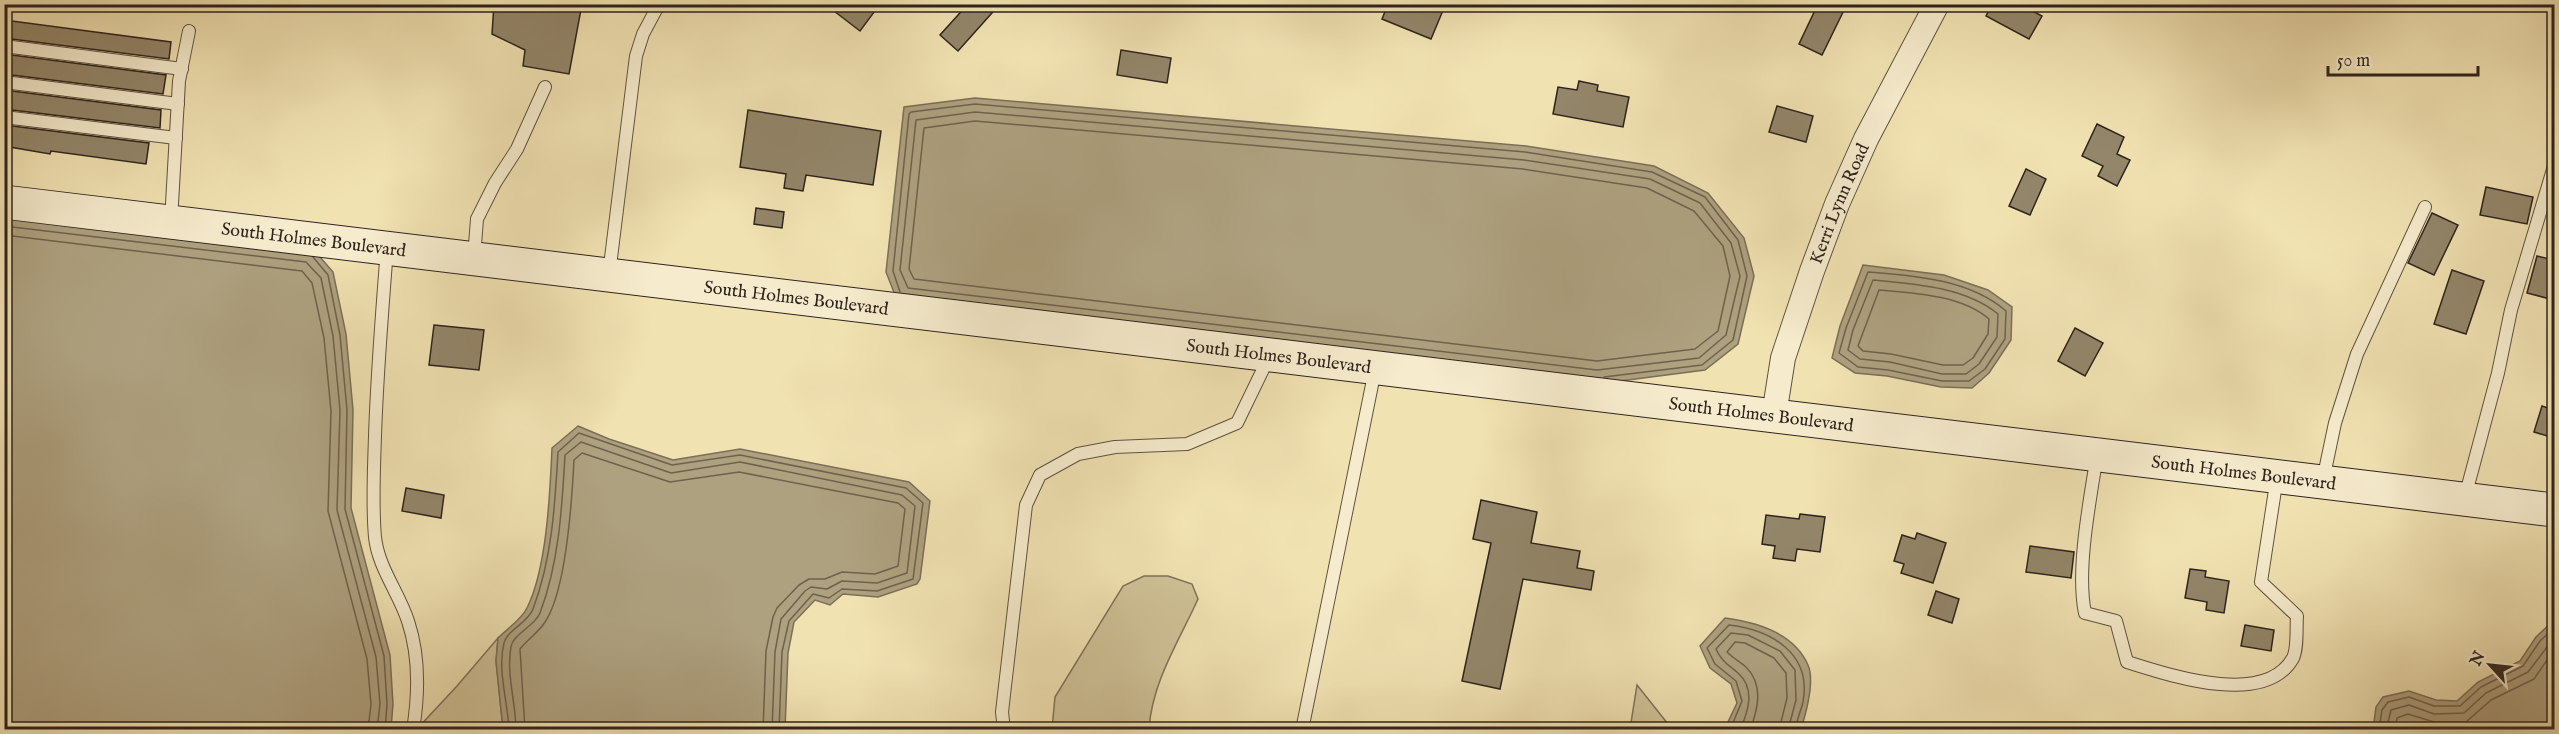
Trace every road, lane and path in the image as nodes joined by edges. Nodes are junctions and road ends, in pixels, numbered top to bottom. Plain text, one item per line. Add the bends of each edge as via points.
1 (659, 4) edge
2 (1937, 4) edge
3 (189, 31) dead end
4 (4, 46) edge
5 (182, 69) junction
6 (4, 82) edge
7 (544, 87) dead end
8 (178, 104) junction
9 (4, 117) edge
10 (176, 138) junction
11 (2554, 166) edge
12 (4, 202) edge
13 (2425, 207) dead end
14 (171, 222) junction
15 (387, 248) junction
16 (474, 259) junction
17 (609, 275) junction
18 (1269, 356) junction
19 (1375, 369) junction
20 (1774, 415) junction
21 (2097, 454) junction
22 (2277, 476) junction
23 (2322, 481) junction
24 (2465, 499) junction
25 (2554, 510) edge
26 (413, 729) edge
27 (1004, 729) edge
28 (1302, 729) edge

1 - 17 lane via 636,56
2 - 20 street, Kerri Lynn Road via 1866,139 1837,204 1784,358
3 - 5 lane
4 - 5 lane
5 - 8 lane
6 - 8 lane
7 - 16 lane via 517,149 477,219
8 - 10 lane
9 - 10 lane
10 - 14 lane
11 - 24 lane via 2511,310
12 - 14 main road, South Holmes Boulevard
13 - 23 lane via 2357,354
14 - 15 main road, South Holmes Boulevard
15 - 16 main road, South Holmes Boulevard
15 - 26 lane via 378,358 375,538 416,650 418,681
16 - 17 main road, South Holmes Boulevard
17 - 18 main road, South Holmes Boulevard
18 - 19 main road, South Holmes Boulevard
18 - 27 lane via 1237,423 1187,444 1115,447 1078,454 1040,475 1026,505 1002,712
19 - 20 main road, South Holmes Boulevard
19 - 28 lane
20 - 21 main road, South Holmes Boulevard
21 - 22 main road, South Holmes Boulevard
21 - 22 lane via 2081,595 2085,613 2116,621 2127,662 2202,682 2247,685 2277,675 2294,657 2297,616 2261,582
22 - 23 main road, South Holmes Boulevard
23 - 24 main road, South Holmes Boulevard
24 - 25 main road, South Holmes Boulevard

